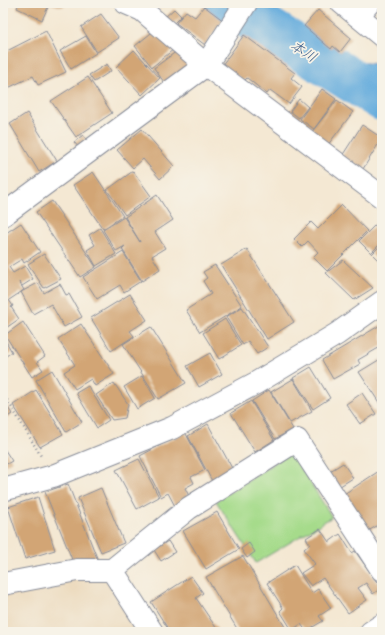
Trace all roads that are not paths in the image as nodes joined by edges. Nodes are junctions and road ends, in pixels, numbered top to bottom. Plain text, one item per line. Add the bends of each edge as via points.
1 (126, 3) edge
2 (357, 7) edge
3 (240, 11) edge
4 (382, 36) edge
5 (206, 64) junction
6 (382, 197) edge
7 (3, 215) edge
8 (382, 302) edge
9 (3, 490) edge
10 (112, 570) junction
11 (382, 570) edge
12 (3, 584) edge
13 (382, 625) edge
14 (152, 632) edge
15 (372, 632) edge

1 - 5 street via 142,10
2 - 4 street
3 - 5 street
5 - 6 street
5 - 7 street
8 - 9 street via 324,342 256,383 172,428 53,476
10 - 11 street via 189,508 297,440
10 - 12 street via 77,570
10 - 14 street
13 - 15 street

